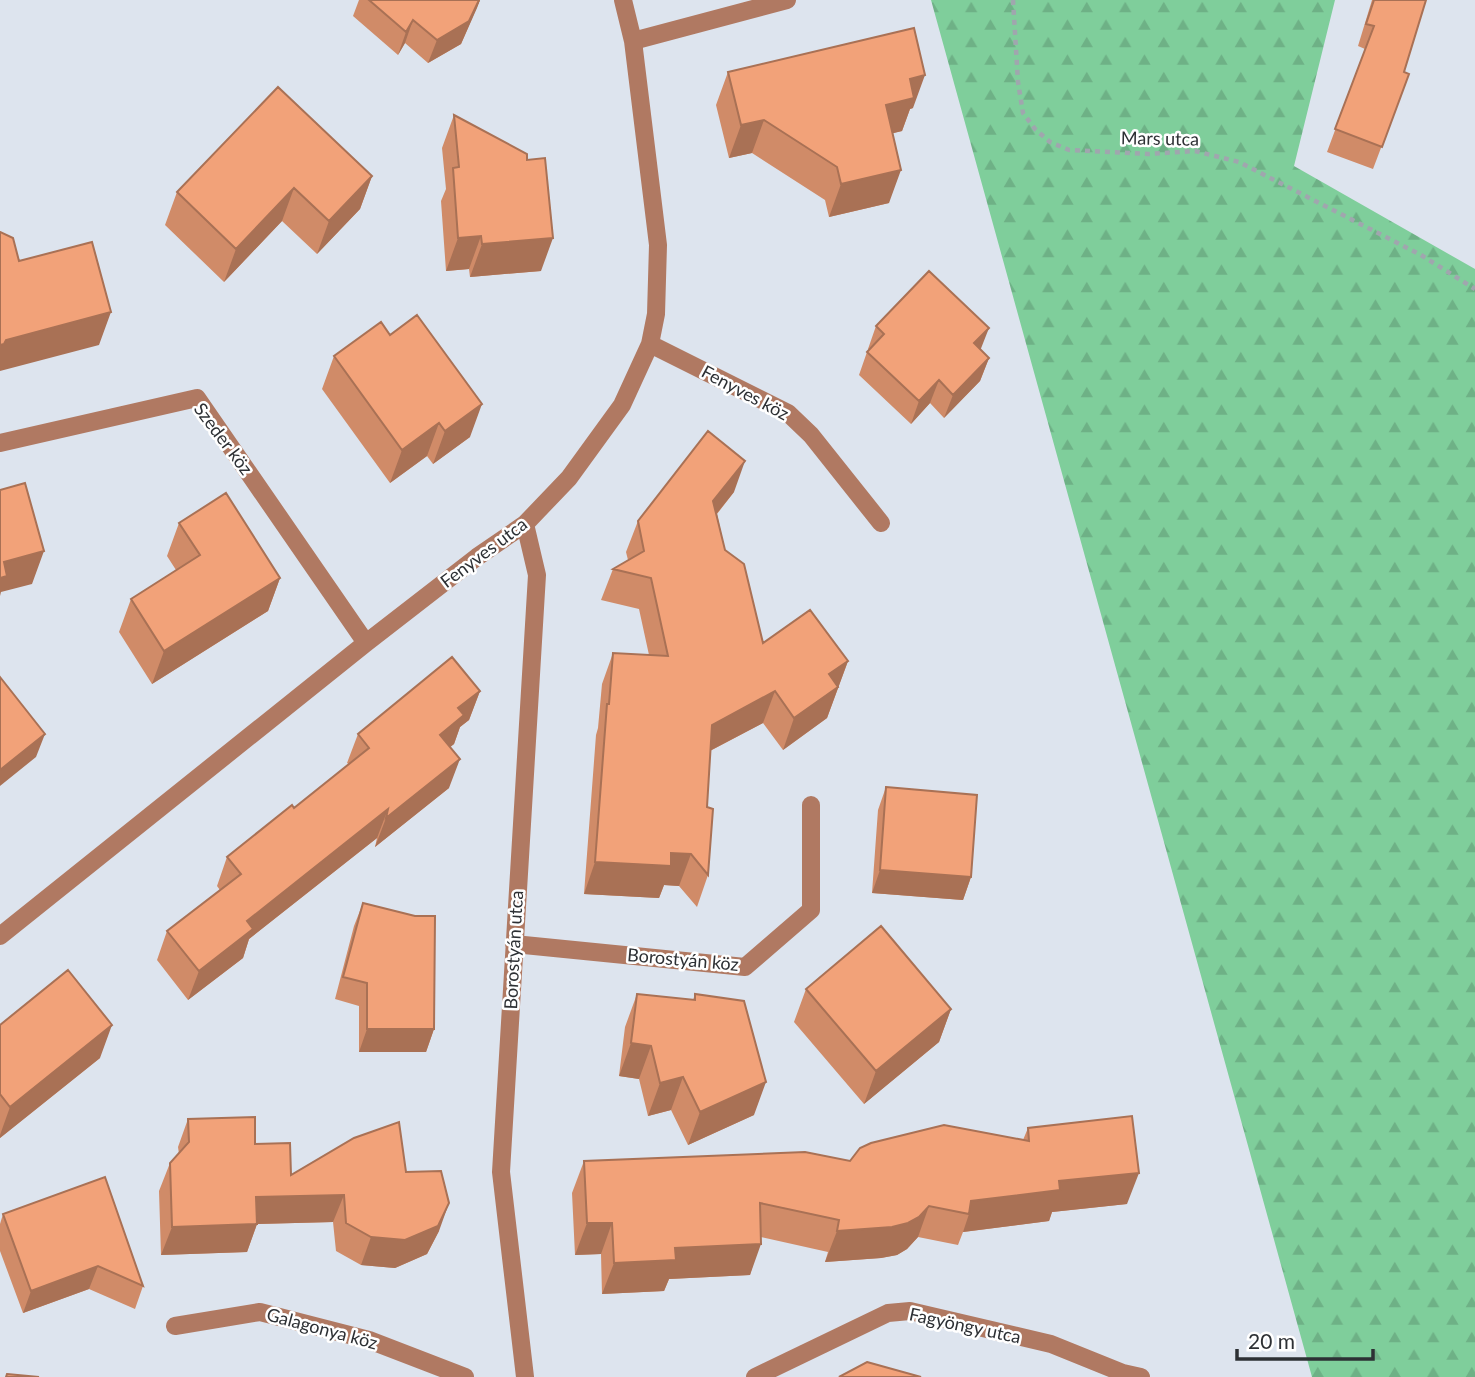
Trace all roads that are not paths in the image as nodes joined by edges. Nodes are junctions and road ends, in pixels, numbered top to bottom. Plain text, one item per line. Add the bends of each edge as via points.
1 (623, 0) edge
2 (787, 0) edge
3 (633, 41) junction
4 (650, 344) junction
5 (0, 443) edge
6 (881, 523) dead end
7 (525, 524) junction
8 (366, 643) junction
9 (811, 805) dead end
10 (0, 936) edge
11 (514, 944) junction
12 (175, 1326) dead end
13 (465, 1377) edge
14 (526, 1377) edge
15 (755, 1377) edge
16 (1141, 1377) edge

1 - 3 street, Fenyves utca
2 - 3 street
3 - 4 street, Fenyves utca via 658,245 656,314
4 - 6 street, Fenyves köz via 788,413
4 - 7 street, Fenyves utca via 622,405 569,478
5 - 8 street, Szeder köz via 197,398
7 - 8 street, Fenyves utca
7 - 11 street, Borostyán utca via 537,575
8 - 10 street, Fenyves utca
9 - 11 street, Borostyán köz via 811,911 745,967
11 - 14 street, Borostyán utca via 501,1172
12 - 13 street, Galagonya köz via 260,1312 369,1340
15 - 16 street, Fagyöngy utca via 888,1313 910,1311 1051,1344

